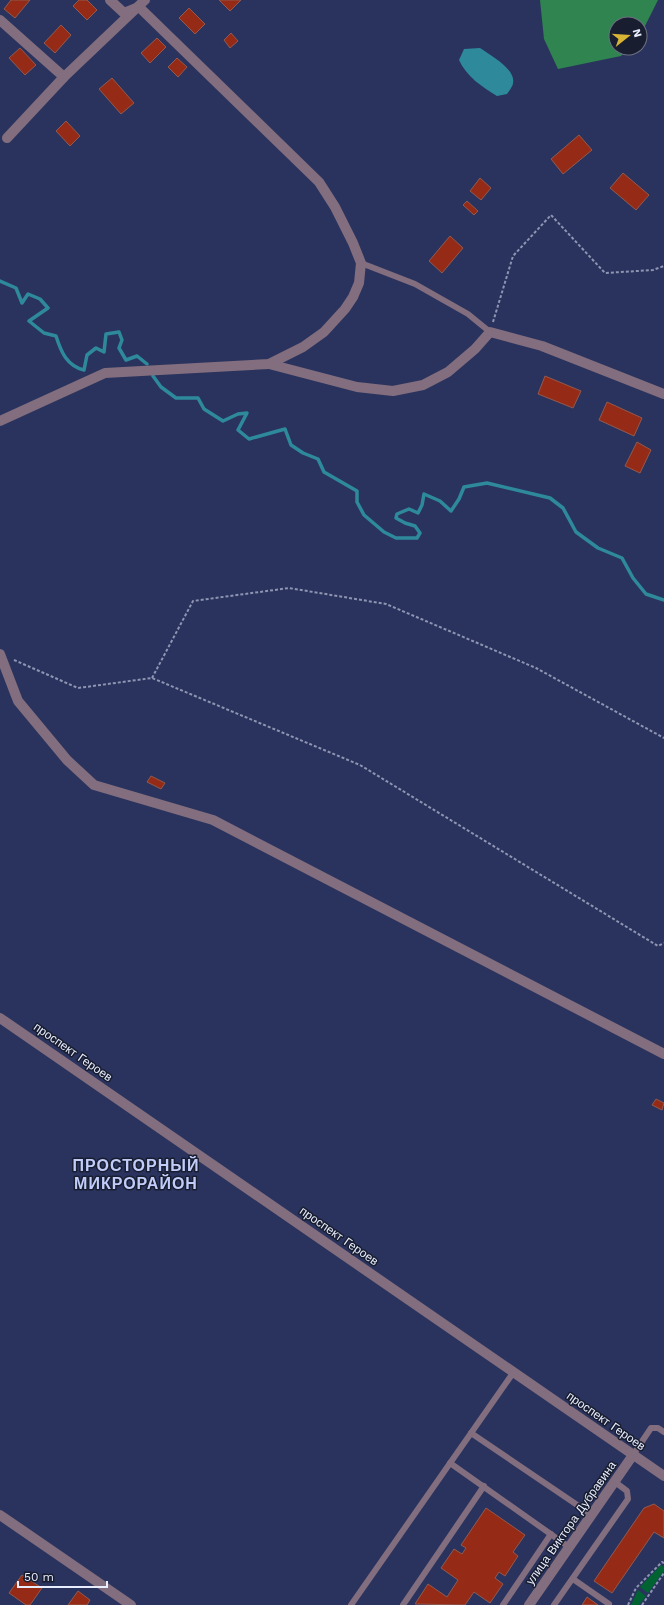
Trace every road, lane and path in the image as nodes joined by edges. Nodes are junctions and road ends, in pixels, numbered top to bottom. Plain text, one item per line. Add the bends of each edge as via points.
1 (110, 0) edge
2 (142, 3) edge
3 (0, 20) edge
4 (64, 78) junction
5 (7, 138) dead end
6 (361, 263) junction
7 (664, 266) edge
8 (490, 332) junction
9 (269, 364) junction
10 (664, 394) edge
11 (0, 421) edge
12 (0, 654) edge
13 (152, 678) junction
14 (664, 738) edge
15 (664, 943) edge
16 (0, 1018) edge
17 (664, 1054) edge
18 (513, 1373) junction
19 (664, 1432) edge
20 (471, 1433) junction
21 (633, 1455) junction
22 (450, 1463) junction
23 (664, 1476) edge
24 (615, 1482) junction
25 (484, 1486) junction
26 (0, 1515) edge
27 (592, 1515) junction
28 (551, 1534) junction
29 (569, 1547) junction
30 (664, 1564) edge
31 (664, 1573) edge
32 (573, 1579) junction
33 (609, 1604) dead end
34 (131, 1605) edge
35 (351, 1605) edge
36 (403, 1605) edge
37 (503, 1605) edge
38 (529, 1605) edge
39 (554, 1605) edge
40 (628, 1605) edge
41 (642, 1605) edge

1 - 2 street via 124,13
2 - 4 street
2 - 6 street via 319,182 341,219
3 - 4 street
4 - 5 street
6 - 8 lane via 415,284 468,314
6 - 9 street via 359,282 345,309 324,332 303,347
7 - 8 path via 653,270 605,274 551,216 513,256
8 - 9 street via 448,372 423,385 393,391 357,387
8 - 10 street via 542,346
9 - 11 street via 105,373
12 - 13 path via 78,688
12 - 17 street via 18,701 67,760 94,785 213,820
13 - 14 path via 193,602 289,588 386,604 536,668
13 - 15 path via 360,765 658,946
16 - 18 street, проспект Героев
18 - 20 lane
18 - 21 street, проспект Героев
19 - 21 lane via 658,1428 651,1428
20 - 22 lane
20 - 27 lane
21 - 23 street, проспект Героев
21 - 24 street, улица Виктора Дубравина
22 - 25 lane
22 - 35 lane
24 - 27 street, улица Виктора Дубравина
24 - 32 lane via 627,1491 628,1499
25 - 28 lane
25 - 36 lane
26 - 34 street
27 - 29 street, улица Виктора Дубравина
28 - 29 lane
28 - 37 lane
29 - 38 street, улица Виктора Дубравина
30 - 40 path via 662,1562 636,1588
31 - 41 path
32 - 33 lane
32 - 39 lane

